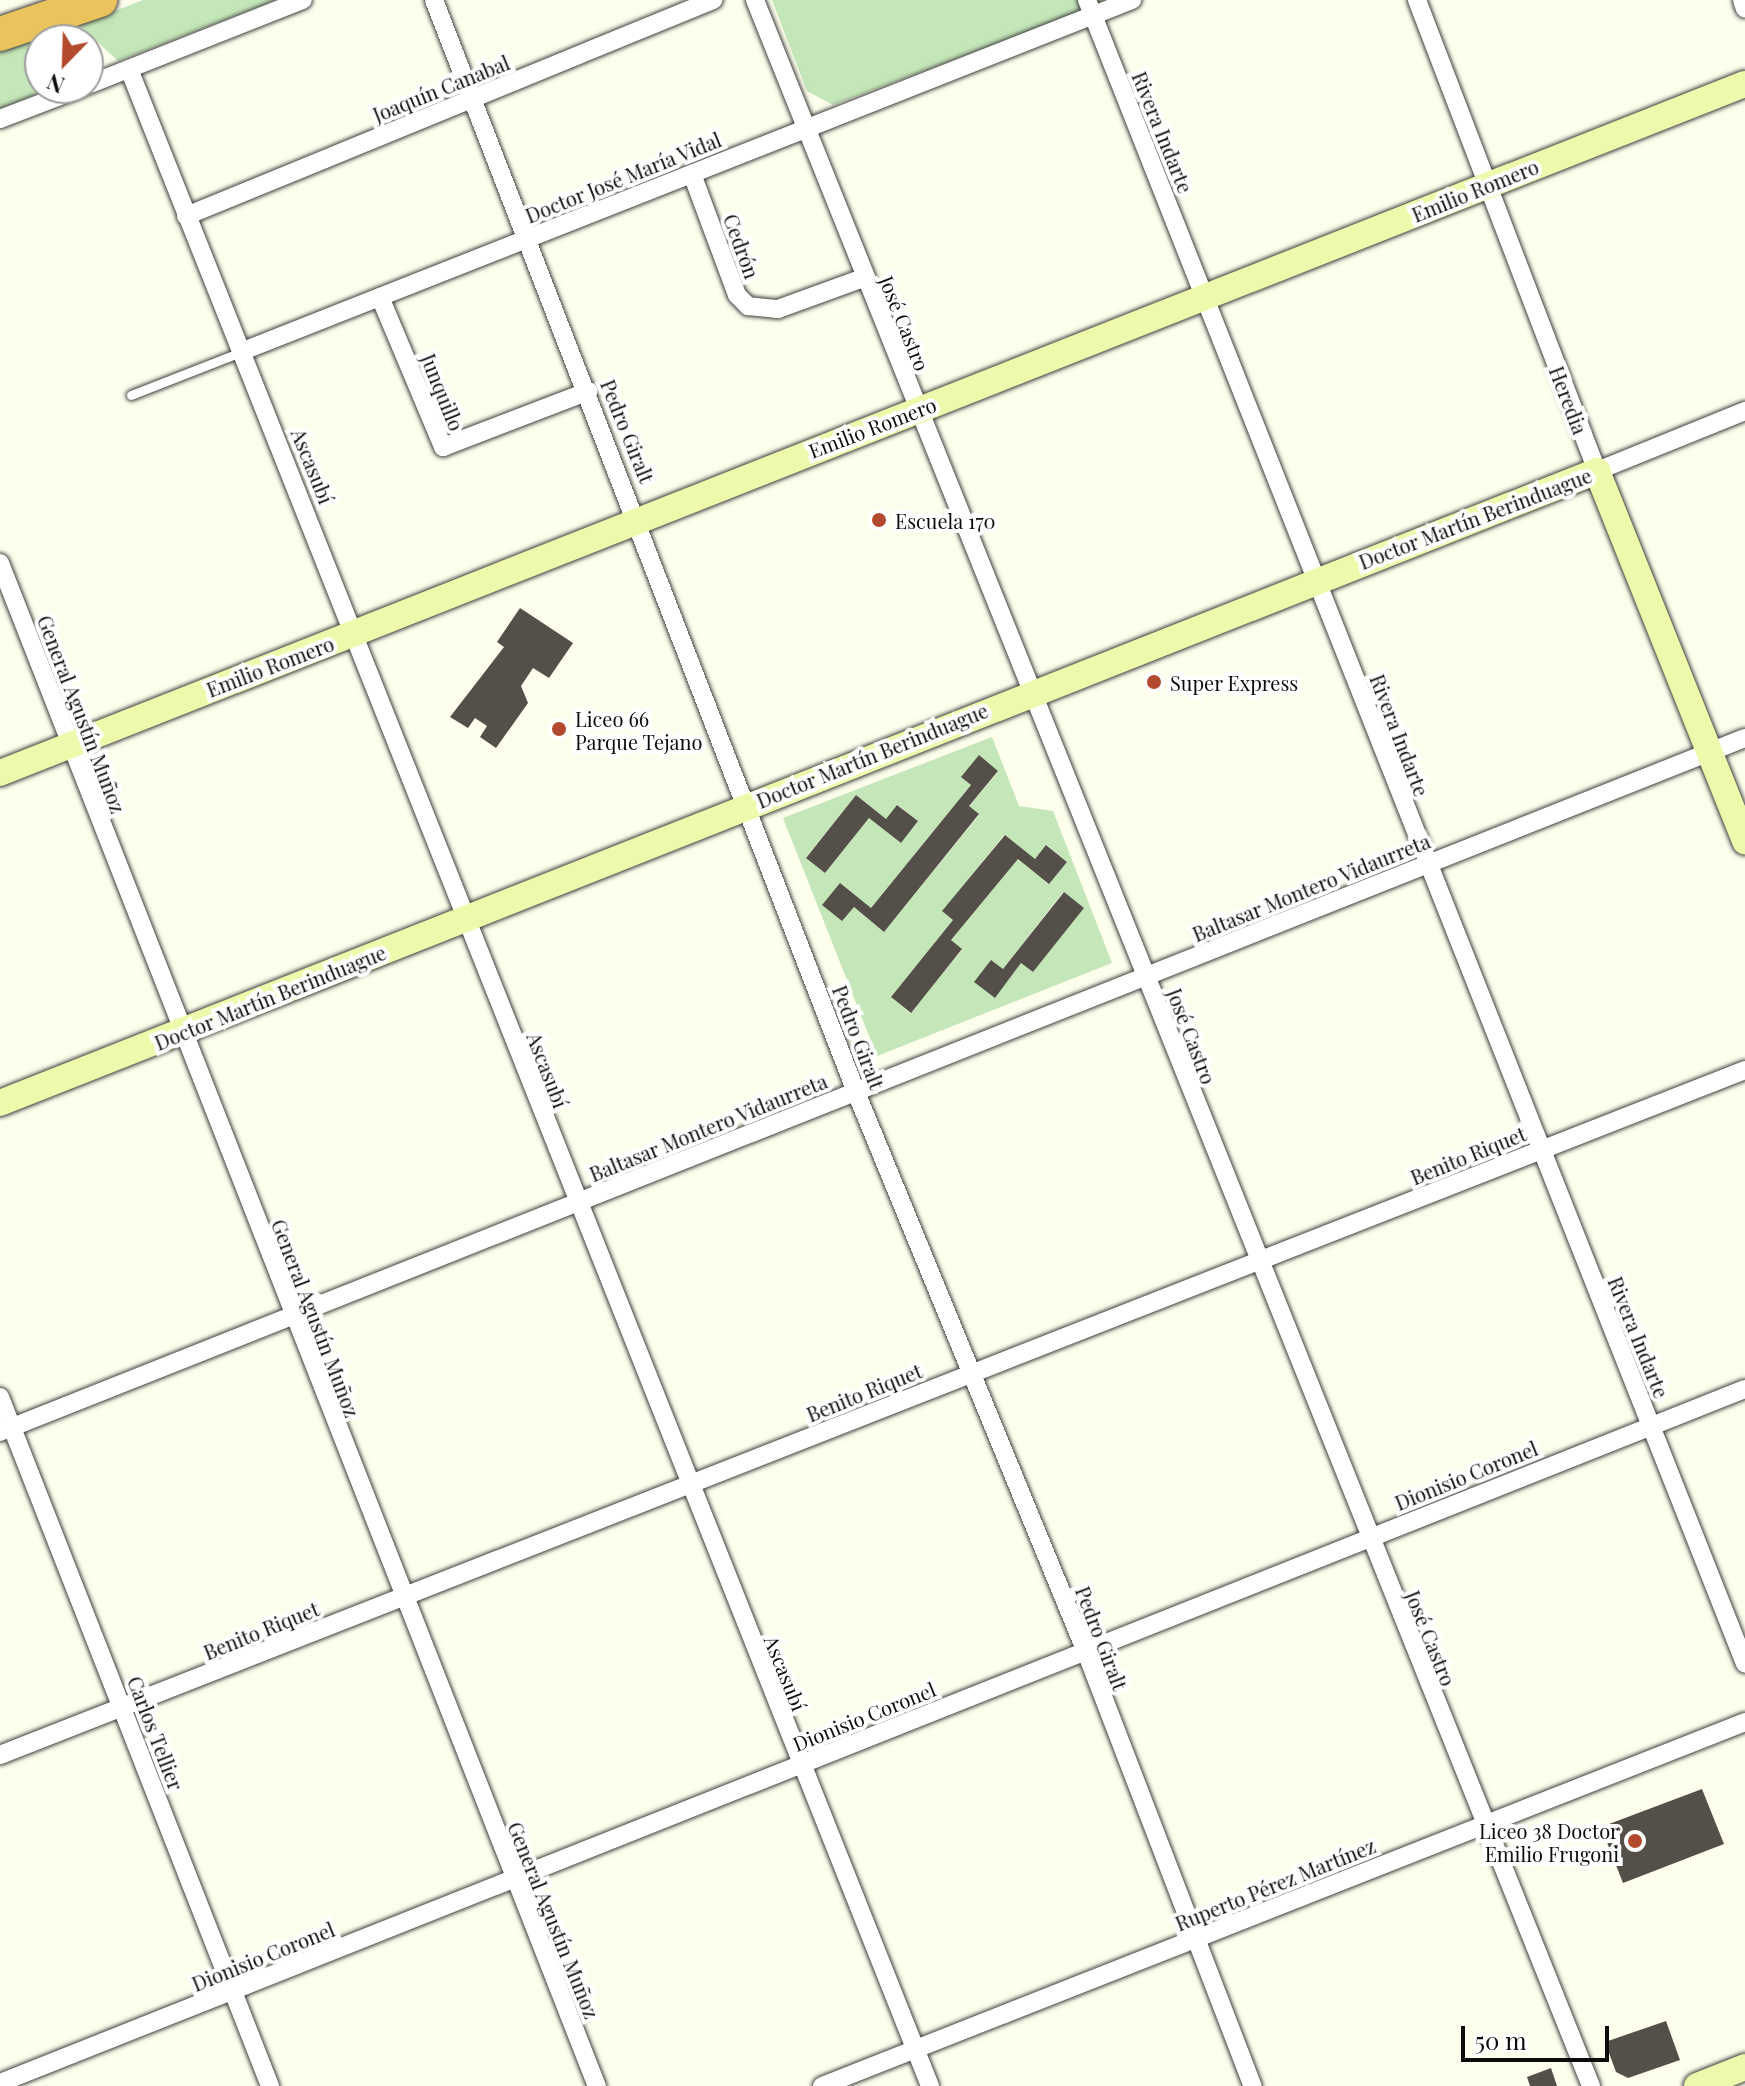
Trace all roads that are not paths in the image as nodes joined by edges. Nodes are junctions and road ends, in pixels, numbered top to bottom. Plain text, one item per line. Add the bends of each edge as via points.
1 (100, 0) edge
2 (303, 0) edge
3 (434, 0) edge
4 (713, 0) edge
5 (755, 0) edge
6 (1132, 0) edge
7 (1417, 0) edge
8 (1742, 0) edge
9 (1090, 8) edge
10 (1745, 9) edge
11 (0, 34) edge
12 (129, 69) junction
13 (104, 79) edge
14 (1745, 84) edge
15 (472, 99) junction
16 (39, 104) edge
17 (0, 119) edge
18 (806, 129) junction
19 (692, 174) junction
20 (1486, 185) junction
21 (186, 216) junction
22 (528, 239) junction
23 (863, 278) junction
24 (380, 297) junction
25 (1204, 298) junction
26 (243, 351) junction
27 (589, 391) junction
28 (131, 395) dead end
29 (915, 408) junction
30 (1745, 411) edge
31 (1597, 471) junction
32 (639, 519) junction
33 (0, 563) edge
34 (1315, 579) junction
35 (355, 632) junction
36 (1033, 691) junction
37 (1745, 738) edge
38 (71, 745) junction
39 (1710, 751) junction
40 (0, 773) edge
41 (747, 804) junction
42 (1745, 841) edge
43 (1427, 865) junction
44 (464, 916) junction
45 (1145, 977) junction
46 (182, 1034) junction
47 (1745, 1070) edge
48 (856, 1092) junction
49 (0, 1103) edge
50 (1540, 1150) junction
51 (576, 1203) junction
52 (1256, 1263) junction
53 (292, 1316) junction
54 (971, 1373) junction
55 (1745, 1389) edge
56 (0, 1397) edge
57 (1650, 1425) junction
58 (6, 1429) edge
59 (687, 1486) junction
60 (1368, 1538) junction
61 (403, 1597) junction
62 (1086, 1652) junction
63 (1745, 1664) edge
64 (123, 1708) junction
65 (1745, 1722) edge
66 (0, 1755) edge
67 (799, 1765) junction
68 (1481, 1826) junction
69 (514, 1880) junction
70 (1193, 1940) junction
71 (233, 1991) junction
72 (916, 2049) junction
73 (1745, 2067) edge
74 (0, 2083) edge
75 (270, 2086) edge
76 (597, 2086) edge
77 (822, 2086) edge
78 (930, 2086) edge
79 (1253, 2086) edge
80 (1591, 2086) edge
81 (1697, 2086) edge

1 - 11 highway
2 - 12 street
3 - 15 street, Pedro Giralt
4 - 15 street, Joaquín Canabal
5 - 18 street, José Castro
6 - 9 street, Doctor José María Vidal
7 - 20 street, Heredia
8 - 10 street
9 - 18 street, Doctor José María Vidal
9 - 25 street, Rivera Indarte
12 - 13 street
12 - 21 street, Ascasubí
14 - 20 street, Emilio Romero
15 - 21 street, Joaquín Canabal
15 - 22 street, Pedro Giralt
16 - 17 street
18 - 19 street, Doctor José María Vidal
18 - 23 street, José Castro
19 - 22 street, Doctor José María Vidal
19 - 23 street, Cedrón via 737,295 748,306 769,311
20 - 25 street, Emilio Romero
20 - 31 street, Heredia
21 - 26 street, Ascasubí
22 - 24 street, Doctor José María Vidal
22 - 27 street, Pedro Giralt
23 - 29 street, José Castro
24 - 26 street, Doctor José María Vidal
24 - 27 street, Junquillo via 443,447
25 - 29 street, Emilio Romero
25 - 34 street, Rivera Indarte
26 - 28 lane, Doctor José María Vidal
26 - 35 street, Ascasubí
27 - 32 street, Pedro Giralt
29 - 32 street, Emilio Romero
29 - 36 street, José Castro
30 - 31 street, Doctor Martín Berinduague
31 - 34 street, Doctor Martín Berinduague
31 - 39 street, Heredia
32 - 35 street, Emilio Romero
32 - 41 street, Pedro Giralt
33 - 38 street, General Agustín Muñoz
34 - 36 street, Doctor Martín Berinduague
34 - 43 street, Rivera Indarte
35 - 38 street, Emilio Romero
35 - 44 street, Ascasubí
36 - 41 street, Doctor Martín Berinduague
36 - 45 street, José Castro
37 - 39 street, Baltasar Montero Vidaurreta
38 - 40 street, Emilio Romero
38 - 46 street, General Agustín Muñoz
39 - 42 street, Heredia
39 - 43 street, Baltasar Montero Vidaurreta
41 - 44 street, Doctor Martín Berinduague
41 - 48 street, Pedro Giralt
43 - 45 street, Baltasar Montero Vidaurreta
43 - 50 street, Rivera Indarte
44 - 46 street, Doctor Martín Berinduague
44 - 51 street, Ascasubí
45 - 48 street, Baltasar Montero Vidaurreta
45 - 52 street, José Castro
46 - 49 street, Doctor Martín Berinduague
46 - 53 street, General Agustín Muñoz
47 - 50 street, Benito Riquet
48 - 51 street, Baltasar Montero Vidaurreta
48 - 54 street, Pedro Giralt
50 - 52 street, Benito Riquet
50 - 57 street, Rivera Indarte
51 - 53 street, Baltasar Montero Vidaurreta
51 - 59 street, Ascasubí
52 - 54 street, Benito Riquet
52 - 60 street, José Castro
53 - 58 street, Baltasar Montero Vidaurreta
53 - 61 street, General Agustín Muñoz
54 - 59 street, Benito Riquet
54 - 62 street, Pedro Giralt
55 - 57 street, Dionisio Coronel
56 - 58 street, Carlos Tellier
57 - 60 street, Dionisio Coronel
57 - 63 street, Rivera Indarte
58 - 64 street, Carlos Tellier
59 - 61 street, Benito Riquet
59 - 67 street, Ascasubí
60 - 62 street, Dionisio Coronel
60 - 68 street, José Castro
61 - 64 street, Benito Riquet
61 - 69 street, General Agustín Muñoz
62 - 67 street, Dionisio Coronel
62 - 70 street, Pedro Giralt
64 - 66 street, Benito Riquet
64 - 71 street, Carlos Tellier
65 - 68 street, Ruperto Pérez Martínez
67 - 69 street, Dionisio Coronel
67 - 72 street, Ascasubí
68 - 70 street, Ruperto Pérez Martínez
68 - 80 street, José Castro
69 - 71 street, Dionisio Coronel
69 - 76 street, General Agustín Muñoz
70 - 72 street, Ruperto Pérez Martínez
70 - 79 street, Pedro Giralt
71 - 74 street, Dionisio Coronel
71 - 75 street, Carlos Tellier
72 - 77 street, Ruperto Pérez Martínez
72 - 78 street, Ascasubí
73 - 81 street

